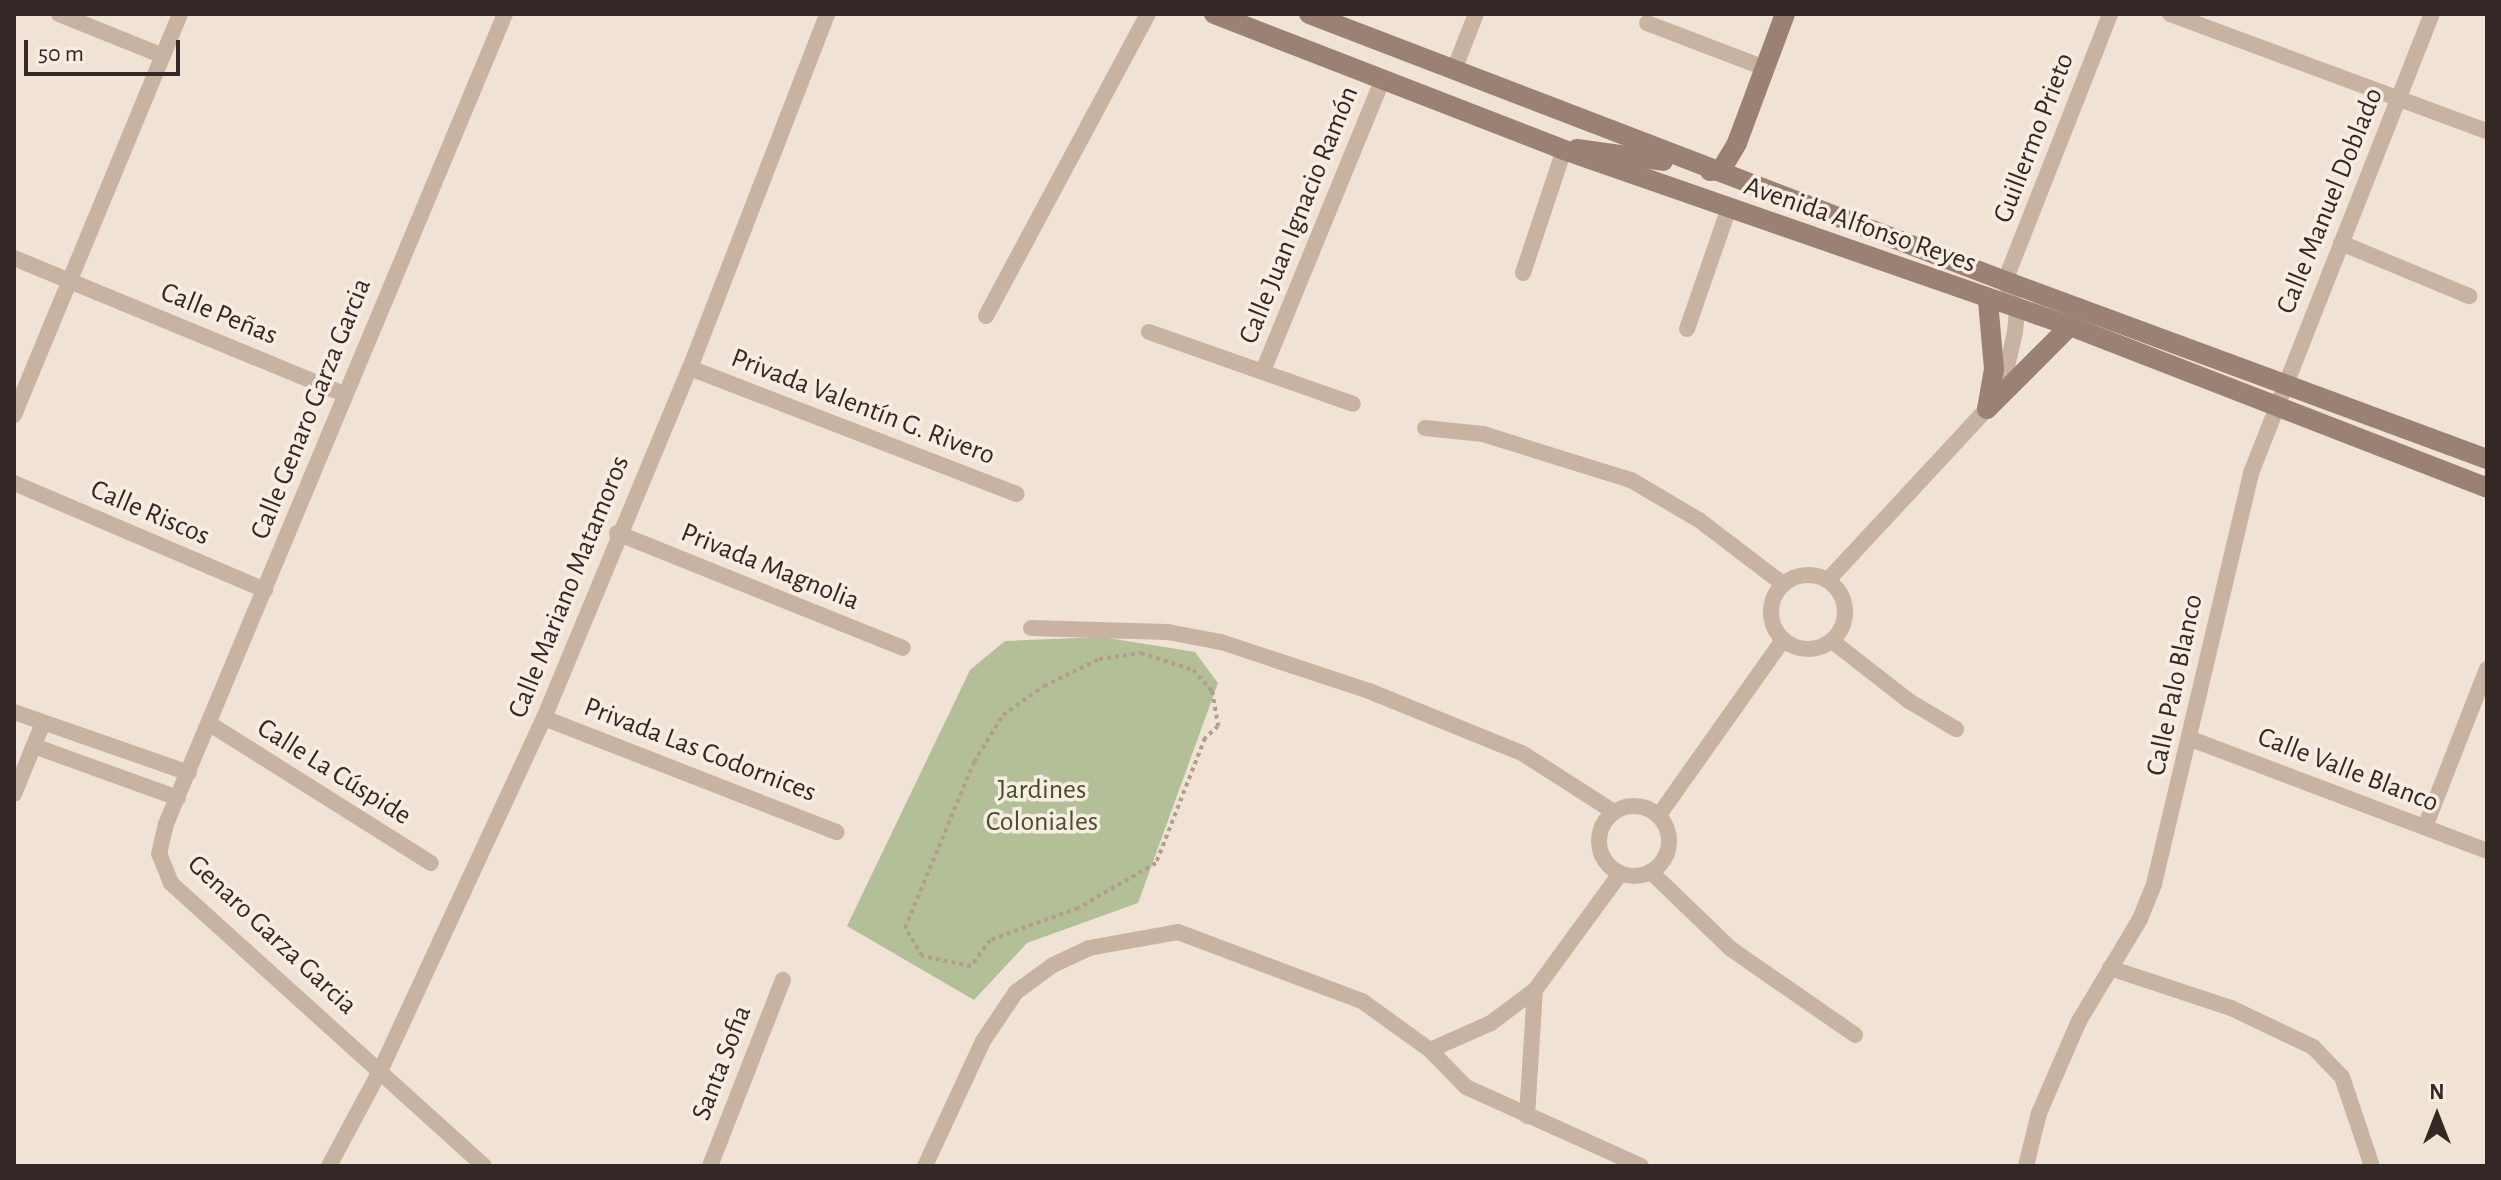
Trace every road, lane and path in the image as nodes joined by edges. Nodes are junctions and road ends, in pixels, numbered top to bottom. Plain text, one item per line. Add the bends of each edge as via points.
1 (59, 14) edge
2 (180, 14) edge
3 (505, 14) edge
4 (827, 14) edge
5 (1148, 14) edge
6 (1214, 14) edge
7 (1309, 14) edge
8 (1476, 14) edge
9 (1785, 14) edge
10 (2110, 14) edge
11 (2170, 14) edge
12 (2432, 14) edge
13 (1647, 23) dead end
14 (163, 56) junction
15 (1765, 68) junction
16 (1454, 70) junction
17 (1383, 79) junction
18 (2399, 99) junction
19 (2487, 131) edge
20 (1564, 150) junction
21 (1721, 170) junction
22 (1729, 208) junction
23 (2341, 243) junction
24 (14, 258) edge
25 (1523, 273) dead end
26 (2005, 281) junction
27 (73, 282) junction
28 (2469, 296) dead end
29 (1988, 300) junction
30 (2017, 310) junction
31 (986, 316) dead end
32 (2070, 326) junction
33 (1687, 329) dead end
34 (1149, 332) dead end
35 (690, 368) junction
36 (1263, 371) junction
37 (2286, 382) junction
38 (344, 394) junction
39 (1353, 404) dead end
40 (2276, 407) junction
41 (1987, 409) junction
42 (14, 415) edge
43 (1425, 428) dead end
44 (2487, 459) edge
45 (14, 483) edge
46 (2487, 488) edge
47 (1017, 494) dead end
48 (617, 533) junction
49 (1828, 580) junction
50 (1783, 584) junction
51 (265, 590) junction
52 (1031, 628) dead end
53 (1783, 640) junction
54 (1832, 641) junction
55 (903, 648) dead end
56 (2487, 669) edge
57 (1044, 686) joint
58 (14, 712) edge
59 (544, 718) junction
60 (43, 723) junction
61 (210, 724) junction
62 (1956, 729) dead end
63 (2191, 739) junction
64 (34, 746) junction
65 (189, 773) junction
66 (14, 794) edge
67 (178, 798) junction
68 (1614, 812) junction
69 (1659, 815) junction
70 (166, 824) joint
71 (2425, 827) junction
72 (837, 832) dead end
73 (2487, 851) edge
74 (431, 863) dead end
75 (1651, 872) junction
76 (1620, 874) junction
77 (2110, 968) junction
78 (783, 980) dead end
79 (1535, 990) junction
80 (1855, 1035) dead end
81 (1430, 1050) junction
82 (381, 1069) junction
83 (1527, 1116) junction
84 (329, 1166) edge
85 (484, 1166) edge
86 (710, 1166) edge
87 (925, 1166) edge
88 (1641, 1166) edge
89 (2026, 1166) edge
90 (2372, 1166) edge

1 - 14 street
2 - 14 street
3 - 38 street, Calle Genaro Garza Garcia
4 - 35 street, Calle Mariano Matamoros
5 - 31 street
6 - 17 main road, Avenida Alfonso Reyes
7 - 16 main road, Avenida Alfonso Reyes
8 - 16 street
9 - 15 main road
10 - 26 street, Guillermo Prieto
11 - 18 street
12 - 18 street, Calle Manuel Doblado
13 - 15 street
14 - 27 street
15 - 21 main road
16 - 21 main road, Avenida Alfonso Reyes
17 - 20 main road, Avenida Alfonso Reyes
17 - 36 street, Calle Juan Ignacio Ramón
18 - 19 street
18 - 23 street, Calle Manuel Doblado
20 - 21 main road via 1610,150
20 - 22 main road, Avenida Alfonso Reyes
20 - 25 street
21 - 26 main road, Avenida Alfonso Reyes
22 - 29 main road, Avenida Alfonso Reyes
22 - 33 street
23 - 28 street
23 - 37 street, Calle Manuel Doblado
24 - 27 street, Calle Peñas
26 - 30 street
26 - 37 main road, Avenida Alfonso Reyes
27 - 38 street, Calle Peñas
27 - 42 street
29 - 30 main road, Avenida Alfonso Reyes
29 - 41 main road via 1994,369
30 - 32 main road, Avenida Alfonso Reyes
30 - 41 street via 2009,360
32 - 40 main road, Avenida Alfonso Reyes
32 - 41 main road
34 - 36 street
35 - 47 street, Privada Valentín G. Rivero
35 - 48 street, Calle Mariano Matamoros
36 - 39 street
37 - 40 street, Calle Manuel Doblado
37 - 44 main road, Avenida Alfonso Reyes
38 - 51 street, Calle Genaro Garza Garcia
40 - 46 main road, Avenida Alfonso Reyes
40 - 63 street, Calle Palo Blanco via 2234,531
41 - 49 street
43 - 50 street via 1483,434 1631,480 1699,520
45 - 51 street, Calle Riscos
48 - 55 street, Privada Magnolia
48 - 59 street, Calle Mariano Matamoros
49 - 50 street via 1805,575
49 - 54 street via 1845,601 1846,615
50 - 53 street via 1771,612
51 - 61 street, Calle Genaro Garza Garcia
52 - 68 street via 1168,632 1221,642 1369,691 1522,753
53 - 54 street via 1803,649
53 - 69 street
54 - 62 street via 1909,701
56 - 71 street
57 - 57 path via 1099,659 1141,653 1193,670 1212,691 1218,726 1205,738 1156,863 1078,908 1021,924 990,940 971,966 922,956 905,928 974,762 1003,715
58 - 60 street
59 - 72 street, Privada Las Codornices
59 - 82 street, Calle Mariano Matamoros
60 - 64 street
60 - 65 street
61 - 65 street, Calle Genaro Garza Garcia
61 - 74 street, Calle La Cúspide
63 - 71 street, Calle Valle Blanco
63 - 77 street, Calle Palo Blanco via 2154,884
64 - 66 street
64 - 67 street
65 - 67 street, Calle Genaro Garza Garcia
67 - 70 street, Calle Genaro Garza Garcia
68 - 69 street via 1637,806
68 - 76 street via 1599,837 1600,852
69 - 75 street via 1670,846
70 - 82 street, Genaro Garza Garcia via 159,854 171,883
71 - 73 street, Calle Valle Blanco
75 - 76 street
75 - 80 street via 1731,949
76 - 79 street
77 - 89 street, Calle Palo Blanco via 2055,1075
77 - 90 street via 2231,1008 2313,1047 2342,1077
78 - 86 street, Santa Sofia
79 - 81 street via 1491,1023
79 - 83 street
81 - 83 street via 1466,1087
81 - 87 street via 1362,1001 1266,961 1178,932 1122,938 1053,965 1016,992 983,1041
82 - 84 street, Calle Mariano Matamoros
82 - 85 street, Genaro Garza Garcia
83 - 88 street

